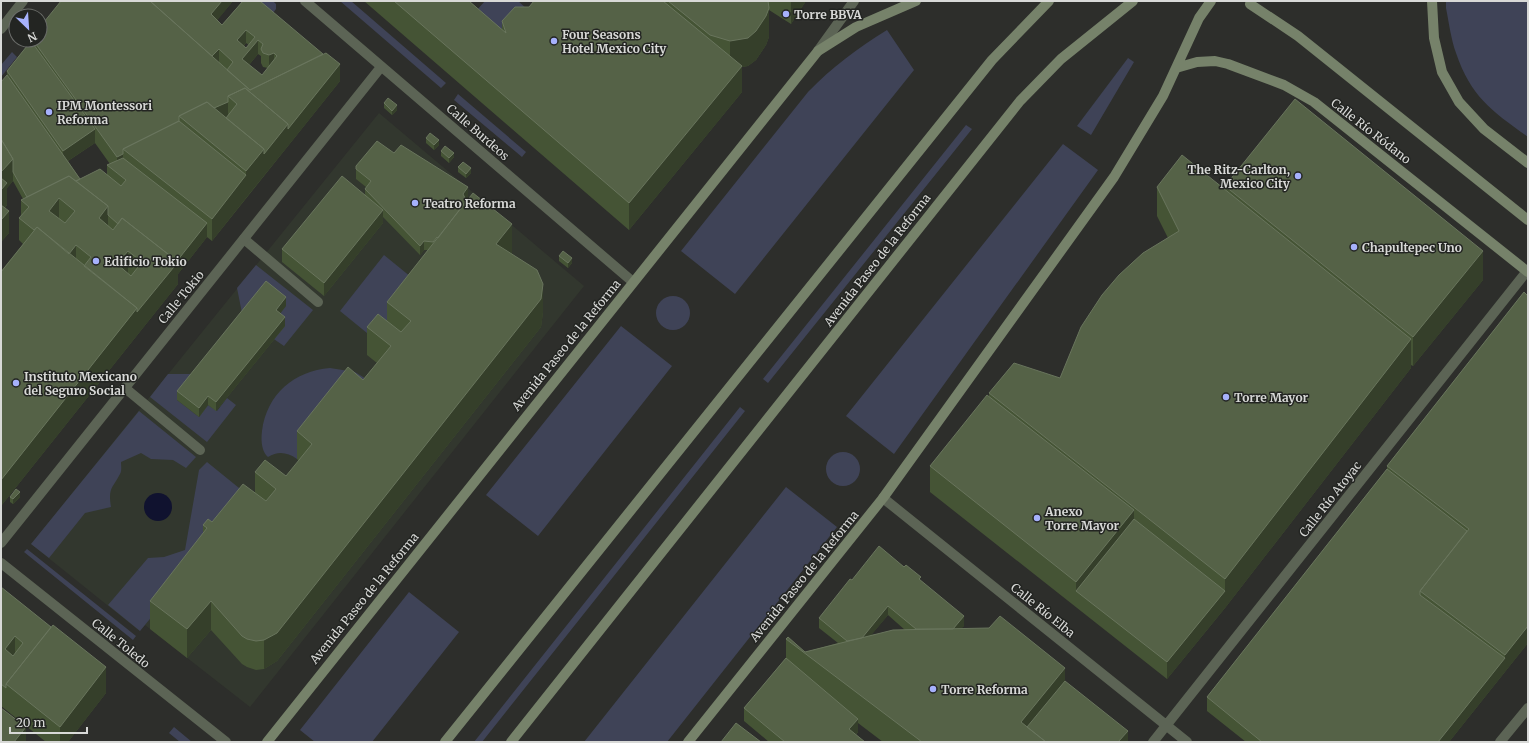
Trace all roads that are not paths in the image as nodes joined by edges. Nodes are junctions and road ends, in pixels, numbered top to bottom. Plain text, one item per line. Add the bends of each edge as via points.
1 (24, 1) edge
2 (305, 1) edge
3 (854, 1) edge
4 (916, 1) edge
5 (1049, 1) edge
6 (1133, 1) edge
7 (1211, 1) edge
8 (1432, 1) edge
9 (1250, 4) dead end
10 (1, 29) edge
11 (818, 51) junction
12 (381, 66) junction
13 (1176, 68) junction
14 (1528, 163) edge
15 (1528, 220) edge
16 (244, 239) junction
17 (1528, 272) edge
18 (633, 282) junction
19 (318, 302) dead end
20 (125, 388) junction
21 (200, 450) dead end
22 (883, 498) junction
23 (1, 543) edge
24 (1, 563) edge
25 (1528, 708) edge
26 (1166, 726) junction
27 (226, 742) edge
28 (266, 742) edge
29 (444, 742) edge
30 (511, 742) edge
31 (688, 742) edge
32 (1153, 742) edge
33 (1187, 742) edge
34 (1500, 742) edge

1 - 10 street
2 - 12 street, Calle Burdeos
3 - 11 street
4 - 11 main road, Avenida Paseo de la Reforma via 856,27
5 - 29 main road via 992,60
6 - 30 main road, Avenida Paseo de la Reforma via 1061,59 1020,100
7 - 13 main road, Avenida Paseo de la Reforma via 1199,18
8 - 14 main road via 1434,38 1442,72 1459,102 1484,129
9 - 15 main road via 1298,36
11 - 18 main road, Avenida Paseo de la Reforma
12 - 16 street, Calle Tokio
12 - 18 street, Calle Burdeos
13 - 17 main road, Calle Río Ródano via 1197,62 1215,61 1228,64 1284,85 1314,102
13 - 22 main road, Avenida Paseo de la Reforma via 1164,96 1114,177
16 - 19 street
16 - 20 street, Calle Tokio
17 - 26 street, Calle Río Atoyac
18 - 28 main road, Avenida Paseo de la Reforma
20 - 21 street
20 - 23 street, Calle Tokio
22 - 26 street, Calle Río Elba
22 - 31 main road, Avenida Paseo de la Reforma
24 - 27 street, Calle Toledo
25 - 34 street
26 - 32 street, Calle Río Atoyac
26 - 33 street, Calle Río Elba

